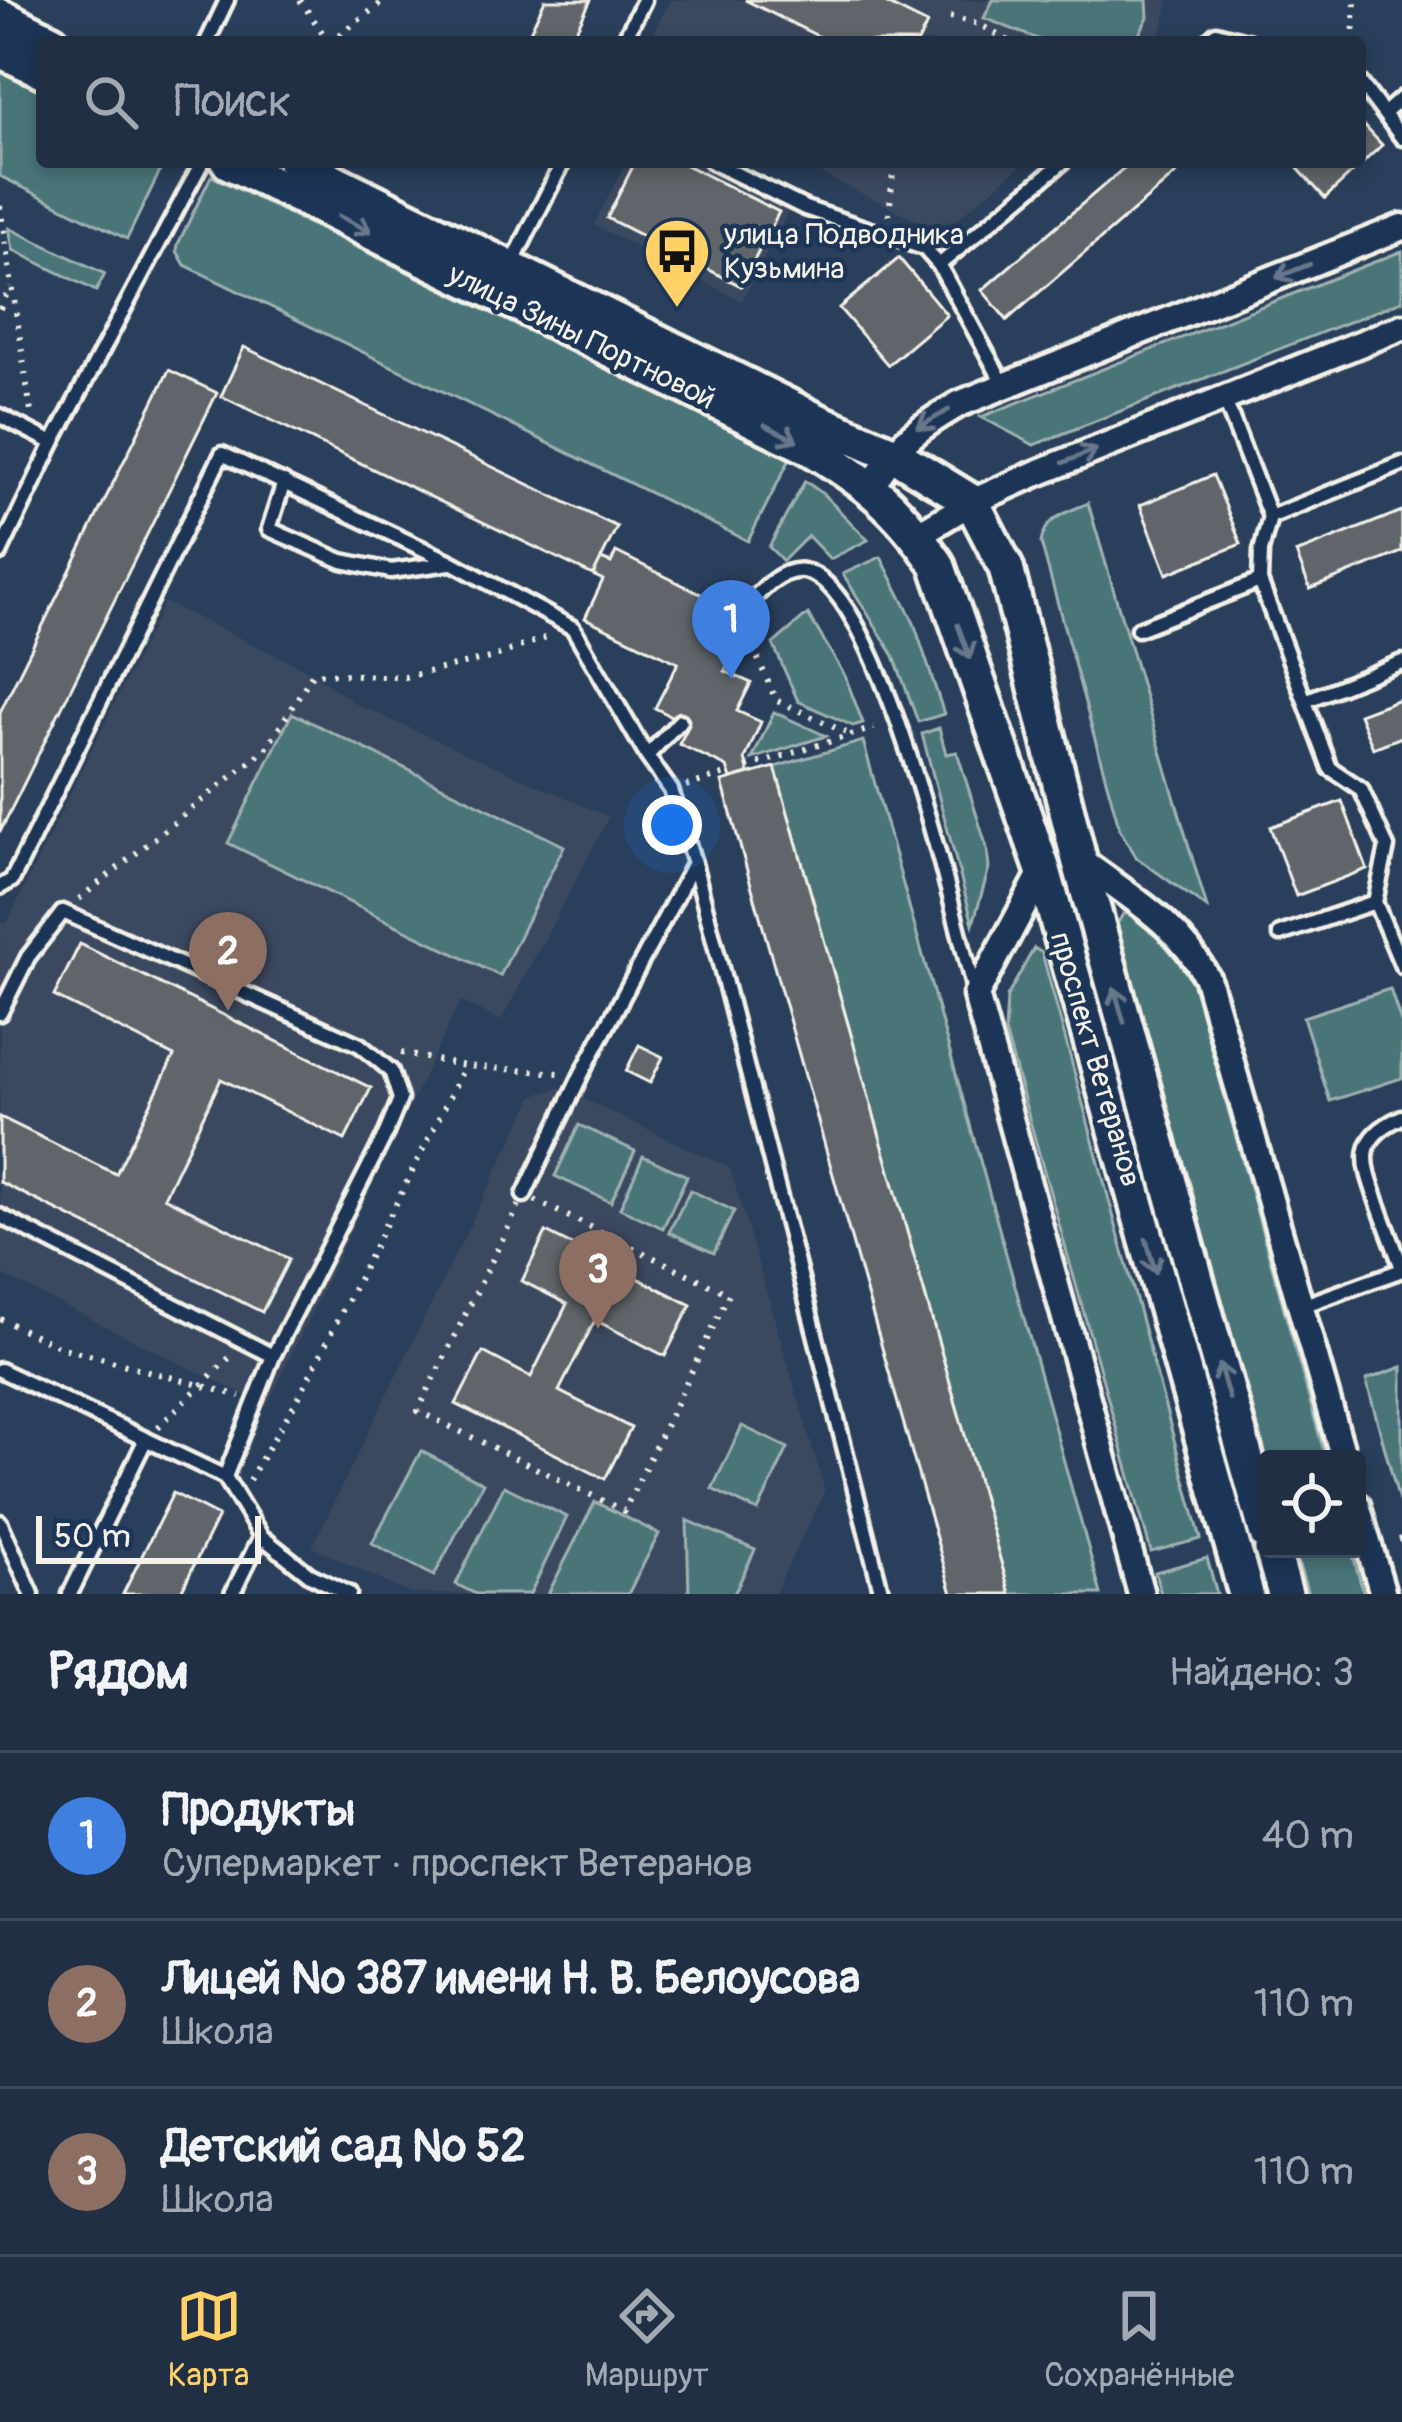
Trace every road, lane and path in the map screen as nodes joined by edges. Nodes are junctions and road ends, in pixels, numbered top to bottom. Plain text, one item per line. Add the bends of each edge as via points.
1 (227, 0) edge
2 (300, 0) edge
3 (385, 0) edge
4 (644, 0) edge
5 (1355, 0) edge
6 (0, 16) edge
7 (950, 17) dead end
8 (40, 36) edge
9 (210, 36) edge
10 (325, 36) edge
11 (337, 36) edge
12 (626, 36) edge
13 (1000, 36) edge
14 (1353, 36) edge
15 (0, 50) edge
16 (36, 67) edge
17 (1366, 89) edge
18 (1402, 98) edge
19 (1385, 113) junction
20 (1402, 137) edge
21 (199, 168) edge
22 (241, 168) edge
23 (307, 168) edge
24 (560, 168) edge
25 (724, 168) edge
26 (894, 168) edge
27 (1056, 168) edge
28 (0, 206) edge
29 (1402, 227) edge
30 (889, 236) junction
31 (939, 265) junction
32 (510, 269) junction
33 (12, 284) junction
34 (0, 309) edge
35 (1402, 327) edge
36 (1004, 387) junction
37 (1224, 397) junction
38 (0, 416) edge
39 (34, 433) junction
40 (53, 443) junction
41 (892, 453) junction
42 (1402, 464) edge
43 (284, 482) junction
44 (871, 487) junction
45 (972, 502) junction
46 (1270, 517) junction
47 (917, 536) junction
48 (0, 554) edge
49 (451, 562) junction
50 (1260, 581) junction
51 (740, 616) junction
52 (573, 628) junction
53 (1138, 629) dead end
54 (726, 630) dead end
55 (1402, 662) edge
56 (1305, 701) junction
57 (680, 721) dead end
58 (874, 728) dead end
59 (851, 735) junction
60 (647, 756) junction
61 (747, 766) dead end
62 (729, 773) dead end
63 (671, 790) junction
64 (1402, 841) edge
65 (1387, 847) junction
66 (1078, 859) junction
67 (694, 863) junction
68 (1043, 871) junction
69 (0, 887) edge
70 (1375, 902) junction
71 (68, 907) dead end
72 (1280, 934) dead end
73 (1402, 966) edge
74 (976, 995) junction
75 (0, 1012) edge
76 (360, 1046) junction
77 (465, 1066) junction
78 (581, 1075) junction
79 (1402, 1118) edge
80 (524, 1195) junction
81 (0, 1216) edge
82 (627, 1245) junction
83 (617, 1267) dead end
84 (1402, 1269) edge
85 (1301, 1306) junction
86 (0, 1318) edge
87 (245, 1342) junction
88 (273, 1356) junction
89 (0, 1370) edge
90 (199, 1385) junction
91 (254, 1400) junction
92 (146, 1439) junction
93 (1341, 1450) edge
94 (225, 1477) junction
95 (238, 1498) junction
96 (1258, 1502) edge
97 (0, 1522) edge
98 (261, 1536) junction
99 (1366, 1536) edge
100 (1275, 1558) edge
101 (32, 1594) edge
102 (70, 1594) edge
103 (232, 1594) edge
104 (350, 1594) edge
105 (882, 1594) edge
106 (1141, 1594) edge
107 (1246, 1594) edge
108 (1285, 1594) edge
109 (1383, 1594) edge

1 - 9 lane
2 - 10 path
3 - 11 path
4 - 12 lane
5 - 14 path
6 - 8 main road
7 - 13 path
15 - 16 main road
17 - 19 lane
18 - 19 lane
19 - 20 lane
21 - 40 lane
22 -> 44 main road, улица Зины Портновой via 809,447
23 - 32 main road, улица Зины Портновой
24 - 32 lane
25 - 30 lane via 805,208
26 - 30 path
27 - 31 lane
28 - 33 path
29 -> 36 street
30 - 31 lane via 924,248
31 - 36 lane
32 - 41 main road, улица Зины Портновой
33 - 34 path
33 - 39 path
35 - 37 street
36 -> 41 street via 914,430
45 -> 37 street
37 - 46 lane
38 - 39 lane
39 - 40 lane
40 - 48 lane
41 - 44 street
41 - 45 main road, улица Зины Портновой
42 - 46 lane
43 - 49 lane
43 - 49 lane via 269,529 342,561 391,571
43 - 69 lane via 222,454 13,880
44 - 47 main road, улица Зины Портновой
45 - 47 street
45 - 66 main road, проспект Ветеранов via 1006,568
46 - 50 lane
47 -> 68 main road, проспект Ветеранов via 937,565
49 - 52 lane
50 - 53 lane
50 - 56 lane
51 - 54 lane
51 - 59 path via 776,700
51 - 74 lane via 778,576 803,571 821,580 851,618 898,717
52 - 60 lane
52 - 71 path via 405,677 313,673 266,749
55 - 56 lane
56 - 65 lane via 1330,768 1361,789
57 - 60 lane
58 - 59 path
59 - 61 path
60 - 63 lane
62 - 63 path
63 - 67 lane
64 - 65 lane
65 - 70 lane
66 - 85 street via 1176,931 1207,979
96 -> 66 main road, проспект Ветеранов
67 - 78 lane
67 - 105 lane
68 - 74 street
68 -> 107 main road, проспект Ветеранов
70 - 72 lane
70 - 73 lane
74 - 106 street
75 - 76 lane via 63,911
76 - 77 path
76 - 88 lane via 391,1071 400,1099
77 - 78 path
77 - 95 path via 300,1395
78 - 80 lane
79 - 84 lane via 1380,1127 1364,1163
80 - 82 path
80 - 82 path via 418,1412 623,1511 729,1294
81 - 87 lane
82 - 83 path
84 - 85 lane
85 - 93 street
86 - 90 path via 60,1347
87 - 88 lane
87 - 90 path
88 - 91 lane
89 - 92 lane
90 - 91 path
90 - 92 path
91 - 94 lane
92 - 94 lane
92 - 102 lane
94 - 95 lane
95 - 98 lane
97 - 101 lane
98 - 103 lane
98 - 104 lane
99 - 109 street
100 - 108 main road

